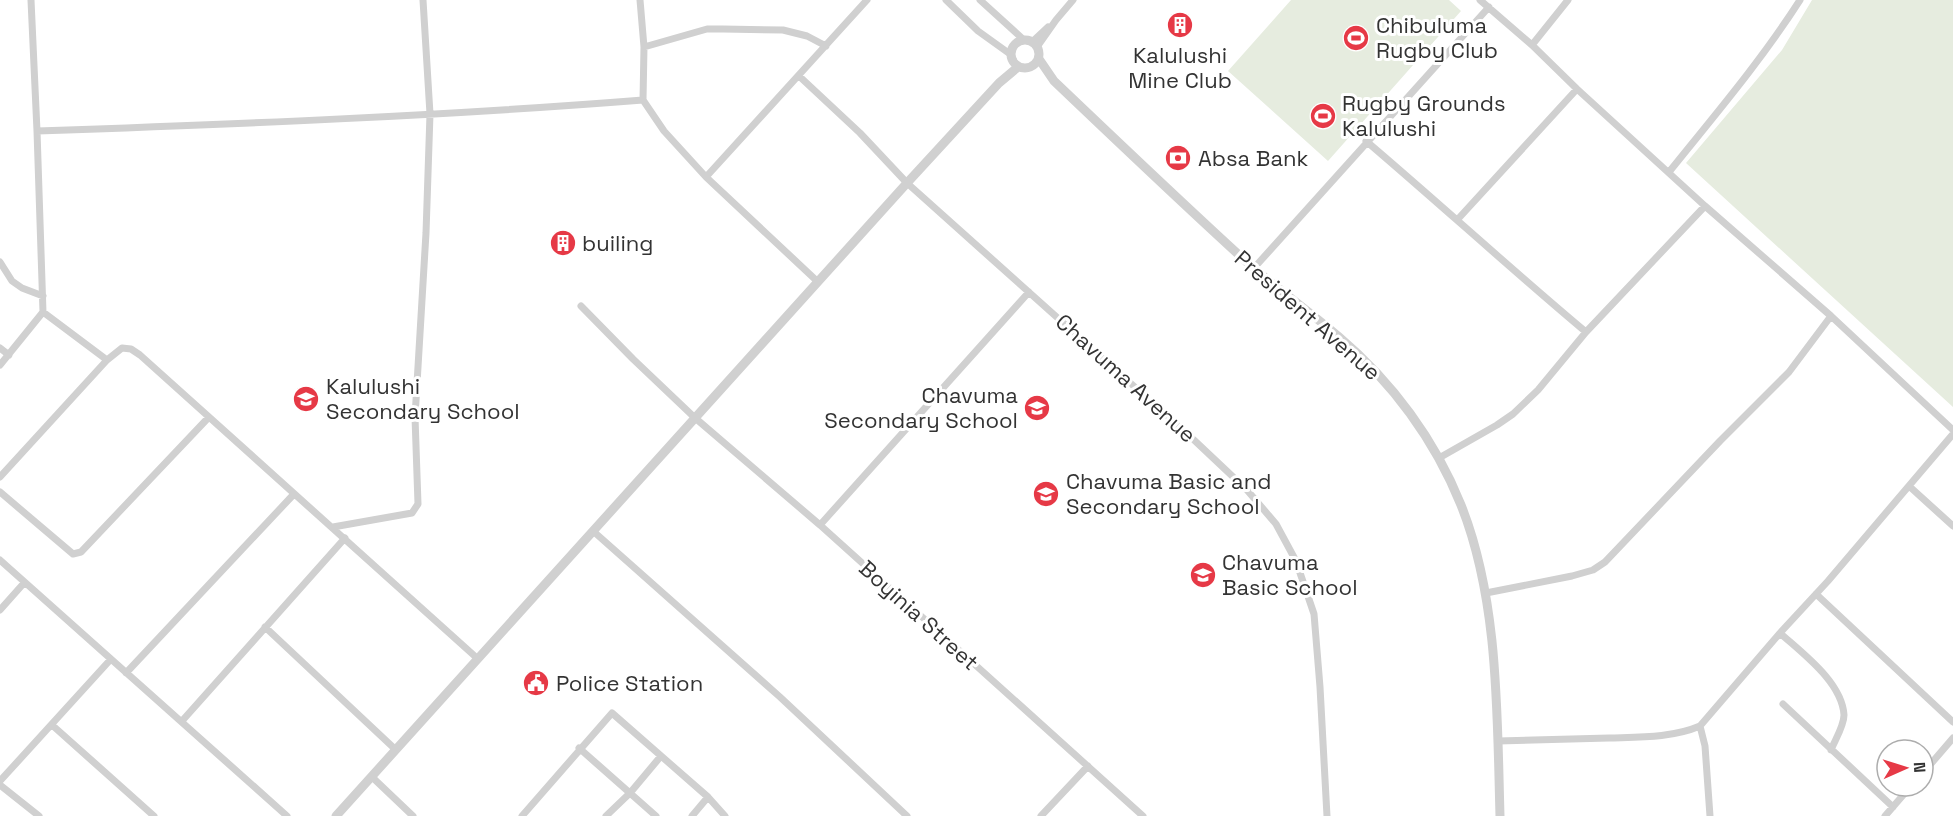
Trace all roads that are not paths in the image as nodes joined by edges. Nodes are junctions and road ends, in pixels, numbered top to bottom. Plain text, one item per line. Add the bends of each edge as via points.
1 (31, 0) edge
2 (423, 0) edge
3 (640, 0) edge
4 (867, 0) edge
5 (946, 0) edge
6 (980, 0) edge
7 (1073, 0) edge
8 (1480, 0) edge
9 (1568, 0) edge
10 (1800, 0) edge
11 (1489, 8) junction
12 (1031, 43) junction
13 (1532, 45) junction
14 (826, 46) junction
15 (644, 47) junction
16 (1039, 59) junction
17 (1017, 63) junction
18 (799, 76) junction
19 (1054, 81) junction
20 (1577, 89) junction
21 (643, 99) junction
22 (430, 114) junction
23 (37, 131) junction
24 (1366, 141) junction
25 (1669, 172) junction
26 (706, 177) junction
27 (907, 183) junction
28 (1705, 206) junction
29 (1458, 219) junction
30 (0, 262) edge
31 (1254, 268) junction
32 (818, 282) junction
33 (1029, 292) junction
34 (43, 296) junction
35 (581, 306) dead end
36 (44, 312) junction
37 (1831, 316) junction
38 (1586, 332) junction
39 (0, 348) edge
40 (9, 355) junction
41 (107, 360) junction
42 (0, 366) edge
43 (209, 417) junction
44 (694, 417) junction
45 (1953, 432) edge
46 (1439, 458) junction
47 (0, 477) edge
48 (1909, 486) junction
49 (0, 492) edge
50 (294, 494) junction
51 (820, 525) junction
52 (1953, 526) edge
53 (333, 527) junction
54 (593, 531) junction
55 (345, 538) junction
56 (0, 560) edge
57 (24, 583) junction
58 (1486, 593) junction
59 (1816, 594) junction
60 (0, 610) edge
61 (265, 627) junction
62 (1780, 633) junction
63 (111, 659) junction
64 (478, 659) junction
65 (126, 673) junction
66 (1783, 704) dead end
67 (182, 721) junction
68 (1953, 722) edge
69 (52, 724) junction
70 (1700, 726) junction
71 (1953, 738) edge
72 (1498, 741) junction
73 (579, 748) junction
74 (396, 750) junction
75 (1831, 750) junction
76 (661, 756) junction
77 (1935, 759) edge
78 (1088, 766) junction
79 (372, 777) junction
80 (0, 783) edge
81 (630, 793) junction
82 (708, 797) junction
83 (1901, 798) edge
84 (1893, 807) junction
85 (39, 816) edge
86 (154, 816) edge
87 (287, 816) edge
88 (336, 816) edge
89 (413, 816) edge
90 (523, 816) edge
91 (606, 816) edge
92 (656, 816) edge
93 (692, 816) edge
94 (725, 816) edge
95 (907, 816) edge
96 (1041, 816) edge
97 (1143, 816) edge
98 (1327, 816) edge
99 (1500, 816) edge
100 (1710, 816) edge
101 (1885, 816) edge

1 - 23 street
2 - 22 street
3 - 15 street
4 - 14 street
5 - 17 street
6 - 12 street
7 - 12 street
8 - 11 street
9 - 13 street
10 - 25 street via 1762,56
11 - 13 street
11 - 24 street
12 - 16 street
12 - 17 street via 1015,44
13 - 20 street
14 - 15 street via 783,30 723,28
14 - 18 street
15 - 21 street
16 - 17 street via 1033,66
16 - 19 street, President Avenue
17 - 19 street, President Avenue
17 - 27 street
18 - 26 street
18 - 27 street, Chavuma Avenue
19 - 31 street, President Avenue
20 - 25 street
20 - 29 street
21 - 22 street
21 - 26 street via 664,130
22 - 23 street
22 - 53 street via 415,417 418,504 412,513
23 - 34 street
24 - 29 street
24 - 31 street
25 - 28 street
26 - 32 street
27 - 32 street
27 - 33 street, Chavuma Avenue
28 - 37 street
28 - 38 street
29 - 38 street
30 - 34 street via 12,281
31 - 46 street, President Avenue via 1377,373
32 - 44 street
33 - 51 street
33 - 98 street, Chavuma Avenue via 1240,482 1276,525 1296,561 1314,614
34 - 36 street
35 - 44 street, Boyinia Street
36 - 40 street
36 - 41 street
37 - 45 street
37 - 58 street via 1788,372 1605,562 1572,576
38 - 46 street via 1513,414
39 - 40 street
40 - 42 street
41 - 43 street via 122,348 135,351
41 - 47 street
43 - 49 street via 81,552 73,554
43 - 50 street
44 - 51 street, Boyinia Street
44 - 54 street
45 - 48 street
46 - 58 street, President Avenue via 1461,506
48 - 52 street
48 - 59 street
50 - 53 street
50 - 65 street
51 - 78 street, Boyinia Street
53 - 55 street
54 - 64 street
54 - 95 street
55 - 61 street
55 - 64 street
56 - 57 street
57 - 60 street
57 - 63 street
58 - 72 street, President Avenue
59 - 62 street
59 - 68 street
61 - 67 street
61 - 74 street
62 - 70 street
62 - 75 street via 1818,667 1841,702 1843,721
63 - 65 street
63 - 69 street
64 - 74 street
65 - 67 street
66 - 75 street
67 - 87 street
69 - 80 street
69 - 86 street
70 - 72 street via 1670,735
70 - 100 street
71 - 77 street
72 - 99 street, President Avenue
73 - 76 street via 612,713
73 - 81 street
73 - 90 street
74 - 79 street
75 - 84 street
76 - 81 street
76 - 82 street
78 - 96 street
78 - 97 street, Boyinia Street
79 - 88 street
79 - 89 street
80 - 85 street
81 - 91 street
81 - 92 street
82 - 93 street
82 - 94 street
83 - 84 street
84 - 101 street

